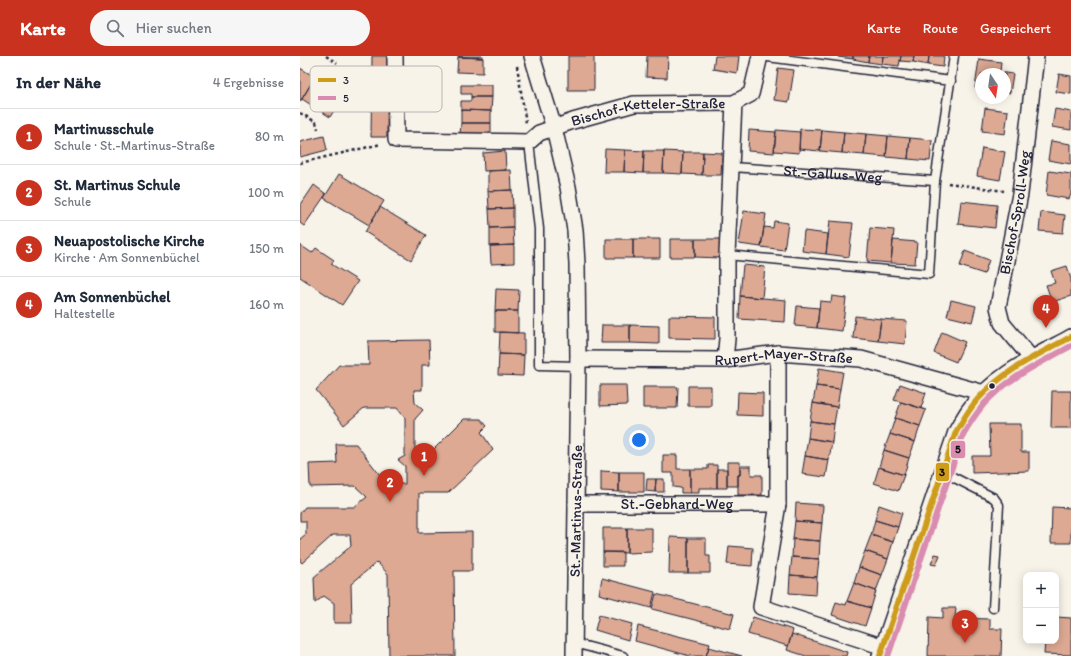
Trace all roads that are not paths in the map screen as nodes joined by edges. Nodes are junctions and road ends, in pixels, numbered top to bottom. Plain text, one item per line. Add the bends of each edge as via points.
1 (395, 56) edge
2 (532, 56) edge
3 (760, 56) edge
4 (954, 56) edge
5 (1036, 56) edge
6 (395, 66) edge
7 (950, 81) junction
8 (734, 104) junction
9 (396, 112) edge
10 (554, 128) junction
11 (529, 142) junction
12 (731, 167) junction
13 (935, 181) junction
14 (727, 255) junction
15 (1071, 337) edge
16 (778, 353) junction
17 (1031, 358) junction
18 (726, 360) junction
19 (578, 362) junction
20 (984, 393) junction
21 (943, 472) junction
22 (576, 504) junction
23 (778, 504) junction
24 (993, 608) dead end
25 (574, 650) edge
26 (882, 651) edge
27 (622, 656) edge

1 - 6 street
2 - 10 street, St.-Martinus-Straße
3 - 7 lane, Bischof-Ketteler-Straße
3 - 8 street, Bischof-Ketteler-Straße via 750,94
4 - 7 lane
5 - 17 street, Bischof-Sproll-Weg via 1020,194 998,307 1002,322
7 - 13 lane
8 - 10 street, Bischof-Ketteler-Straße via 634,104
8 - 12 street
9 - 11 street via 396,140
10 - 11 street via 539,132
10 - 19 street, St.-Martinus-Straße via 575,230
11 - 19 lane via 539,229 539,365
12 - 13 lane, St.-Gallus-Weg
12 - 14 street
13 - 14 lane via 928,274
14 - 18 street
15 - 17 street
16 - 18 street, Rupert-Mayer-Straße
16 - 20 street, Rupert-Mayer-Straße via 861,359
16 - 23 street
17 - 20 street via 1006,374
18 - 19 street, Rupert-Mayer-Straße
19 - 22 street, St.-Martinus-Straße
20 - 21 street via 969,410 956,432
21 - 24 lane via 994,498 999,505
21 - 26 street
22 - 23 street, St.-Gebhard-Weg
22 - 25 street, St.-Martinus-Straße
23 - 26 street via 761,607
25 - 27 lane

